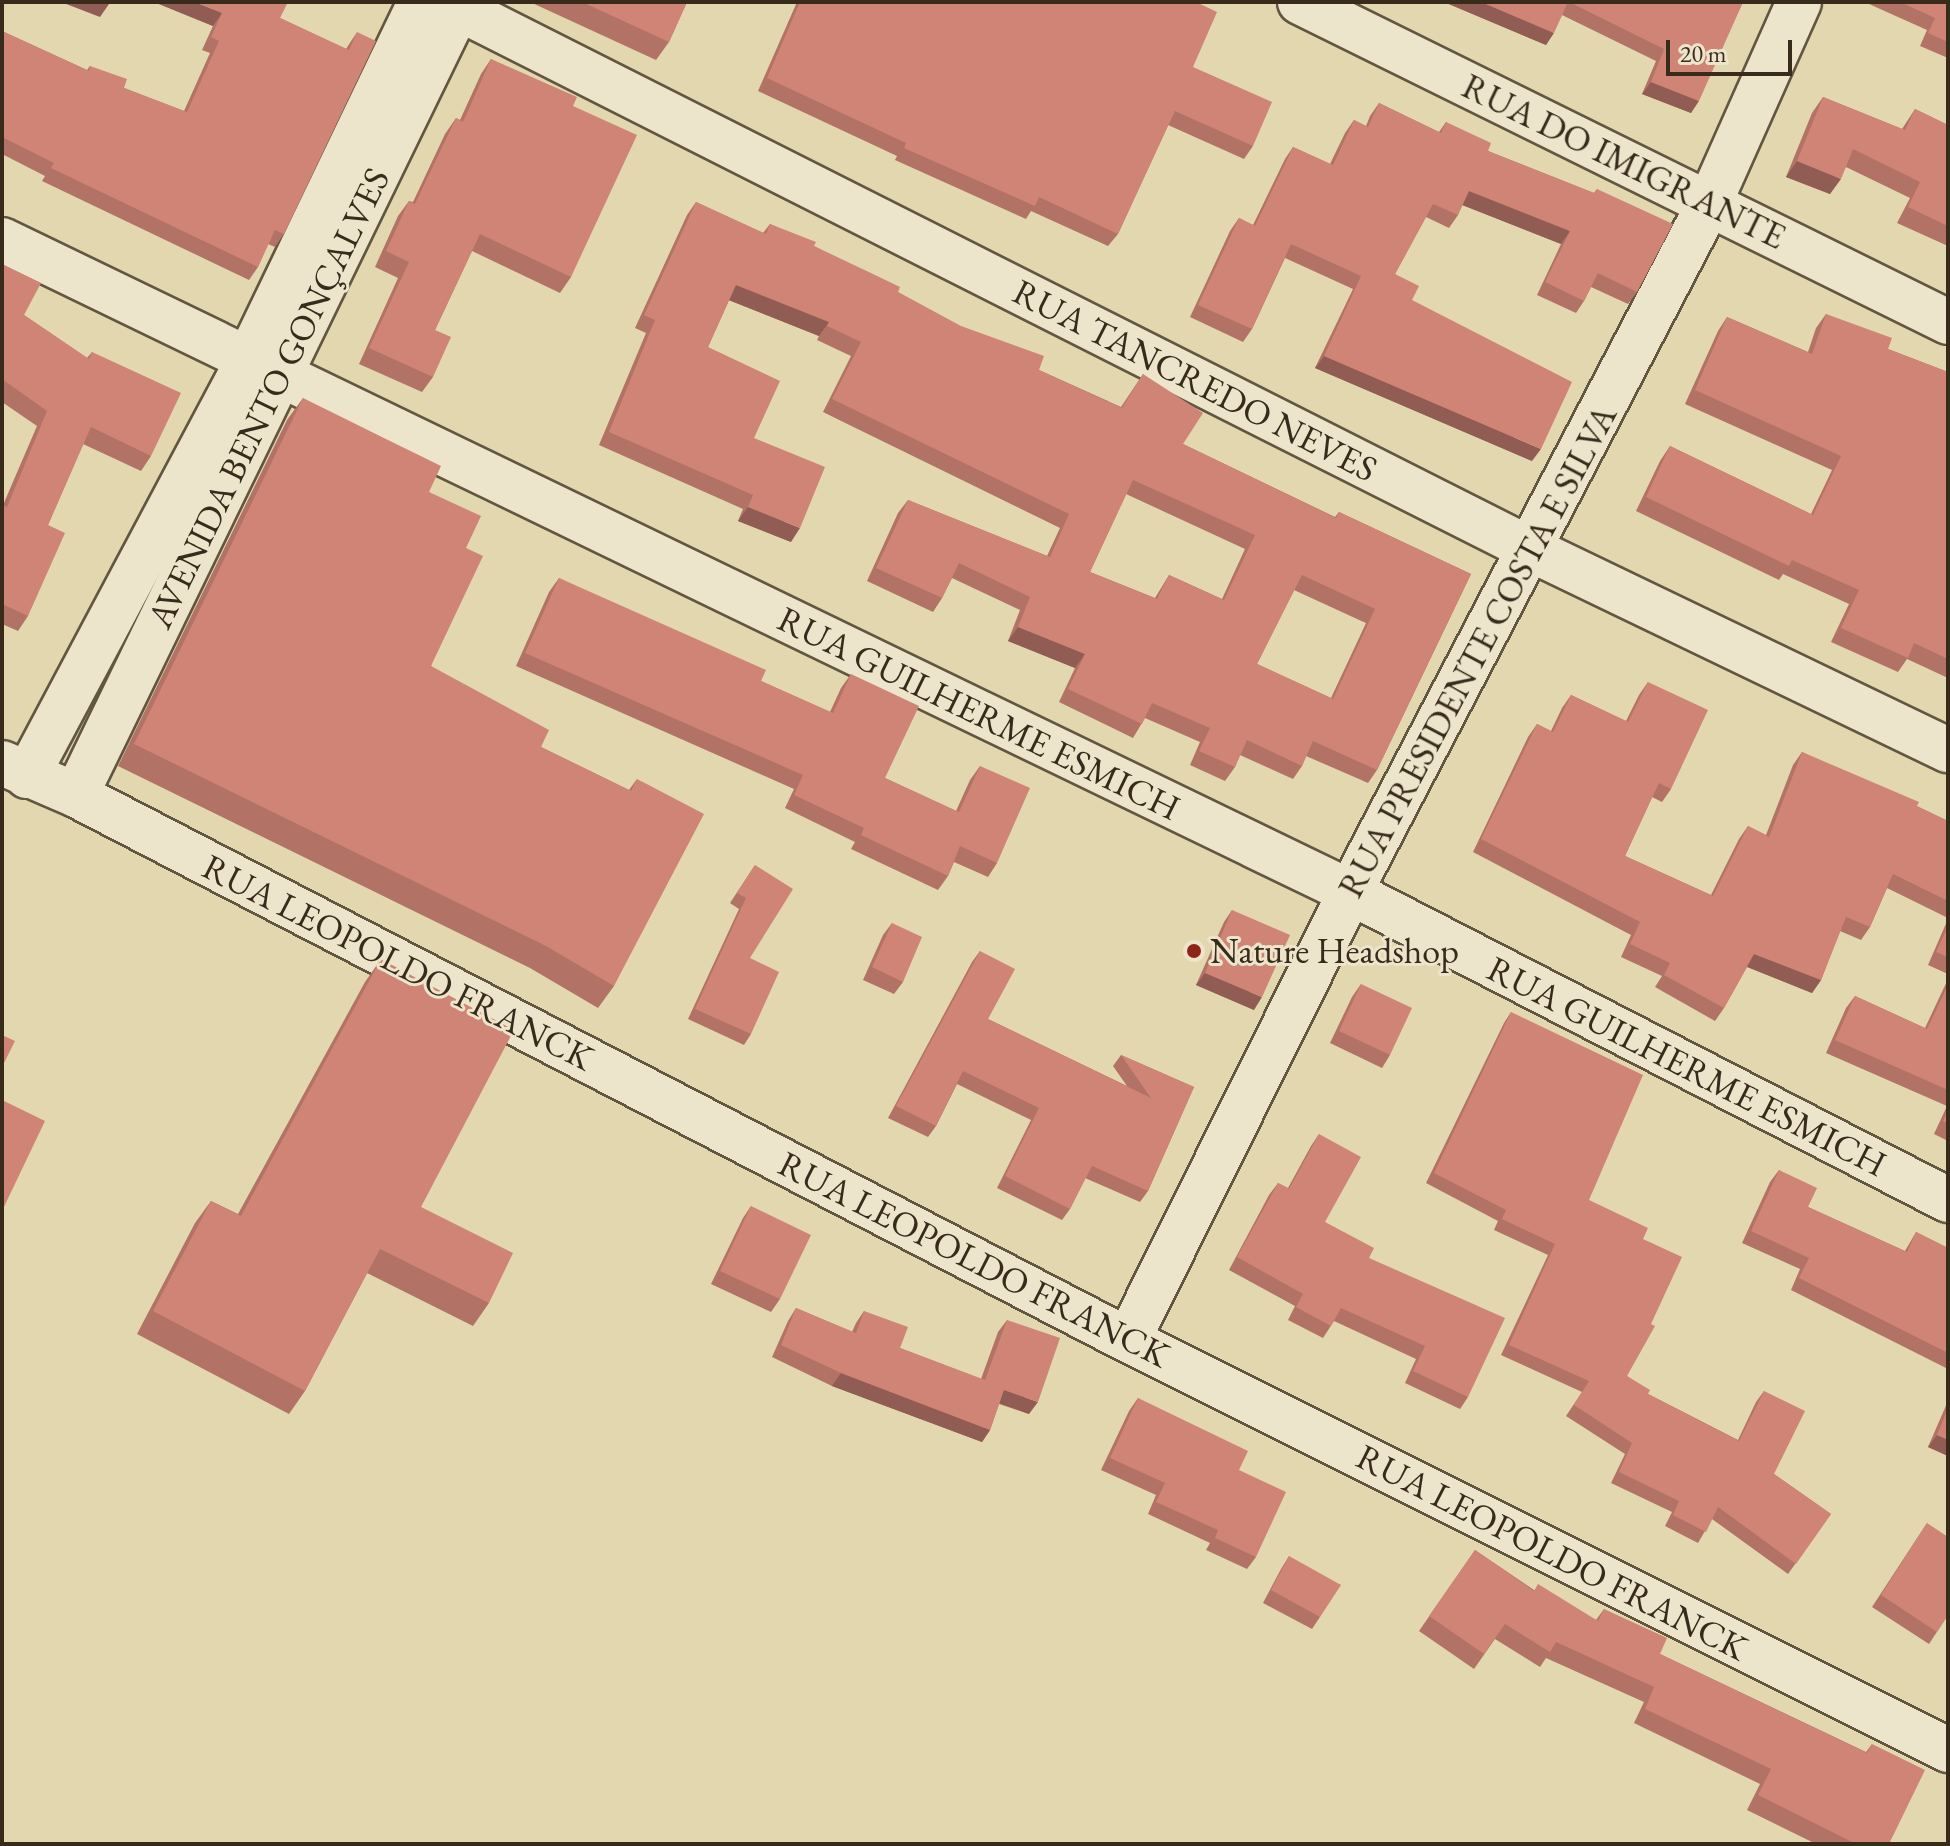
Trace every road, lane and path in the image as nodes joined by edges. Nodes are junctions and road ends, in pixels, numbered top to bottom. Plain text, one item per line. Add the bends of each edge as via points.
1 (1300, 2) edge
2 (1799, 2) edge
3 (446, 4) edge
4 (1710, 202) junction
5 (2, 240) edge
6 (1948, 322) edge
7 (263, 368) junction
8 (1532, 550) junction
9 (1948, 750) edge
10 (15, 770) edge
11 (76, 795) junction
12 (1350, 892) junction
13 (1948, 1200) edge
14 (1128, 1340) junction
15 (1948, 1750) edge

1 - 4 street, RUA DO IMIGRANTE
2 - 4 street, RUA PRESIDENTE COSTA E SILVA
3 - 7 street, AVENIDA BENTO GONÇALVES
3 - 8 street, RUA TANCREDO NEVES
4 - 6 street, RUA DO IMIGRANTE
4 - 8 street, RUA PRESIDENTE COSTA E SILVA
5 - 7 street, RUA GUILHERME ESMICH
7 - 10 street, AVENIDA BENTO GONÇALVES
7 - 11 street, AVENIDA BENTO GONÇALVES
7 - 12 street, RUA GUILHERME ESMICH
8 - 9 street, RUA TANCREDO NEVES
8 - 12 street, RUA PRESIDENTE COSTA E SILVA
10 - 11 street, RUA LEOPOLDO FRANCK
11 - 14 street, RUA LEOPOLDO FRANCK
12 - 13 street, RUA GUILHERME ESMICH
12 - 14 street, RUA PRESIDENTE COSTA E SILVA
14 - 15 street, RUA LEOPOLDO FRANCK

